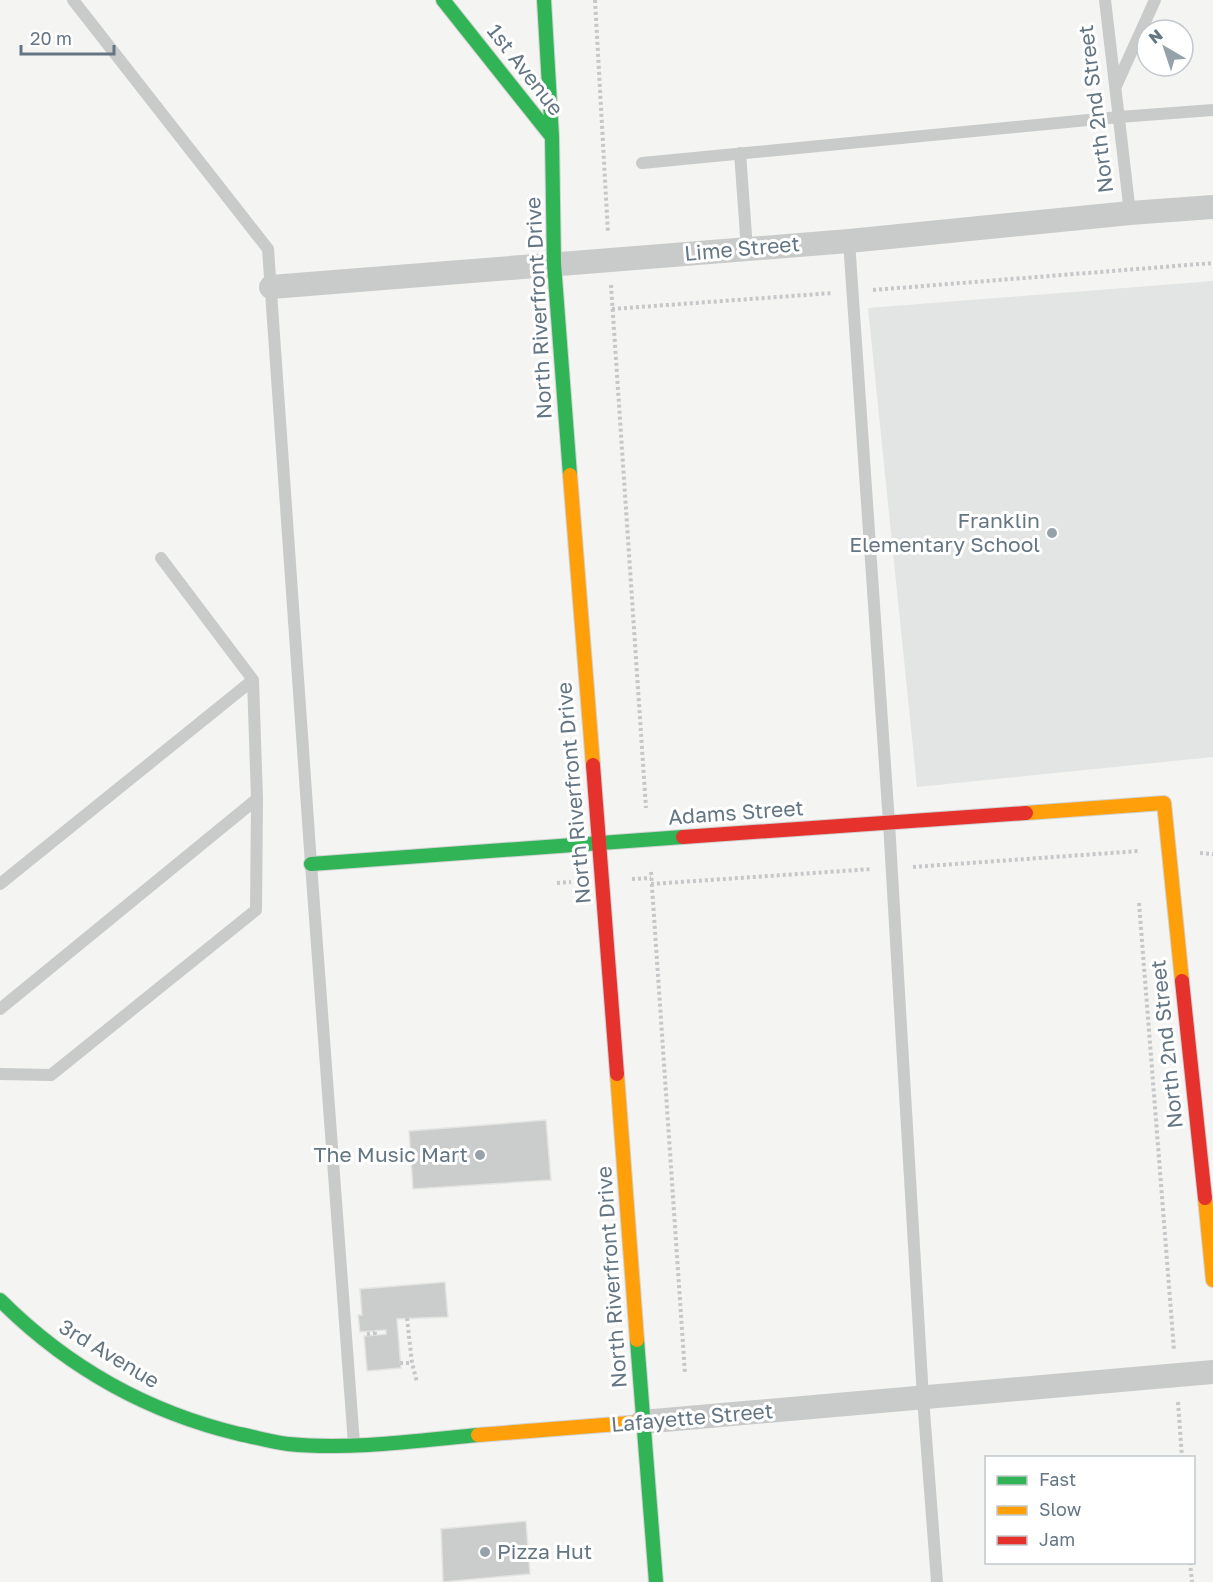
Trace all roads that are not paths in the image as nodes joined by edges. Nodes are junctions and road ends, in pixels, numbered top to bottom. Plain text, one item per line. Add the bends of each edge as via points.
1 (73, 0) edge
2 (443, 0) edge
3 (544, 0) edge
4 (1105, 0) edge
5 (1155, 0) edge
6 (1115, 87) junction
7 (1213, 110) edge
8 (1119, 117) junction
9 (552, 137) junction
10 (740, 153) junction
11 (642, 163) dead end
12 (1213, 207) edge
13 (1130, 213) junction
14 (849, 241) junction
15 (747, 249) junction
16 (554, 264) junction
17 (271, 287) junction
18 (161, 558) dead end
19 (253, 680) junction
20 (258, 799) junction
21 (1164, 803) joint
22 (889, 823) junction
23 (599, 843) junction
24 (311, 864) junction
25 (0, 884) edge
26 (0, 1009) edge
27 (0, 1074) edge
28 (1213, 1280) edge
29 (0, 1300) edge
30 (1213, 1372) edge
31 (923, 1398) junction
32 (174, 1415) joint
33 (642, 1422) junction
34 (354, 1445) junction
35 (656, 1582) edge
36 (937, 1582) edge

1 - 17 lane via 268,249
2 - 9 street, 1st Avenue
3 - 9 street, North Riverfront Drive
4 - 6 lane, North 2nd Street
5 - 6 lane
6 - 8 lane, North 2nd Street
7 - 8 lane
8 - 10 lane
8 - 13 lane, North 2nd Street
9 - 16 street, North Riverfront Drive
10 - 11 lane
10 - 15 lane
12 - 13 street, Lime Street
13 - 14 street, Lime Street
14 - 15 street, Lime Street
14 - 22 lane
15 - 16 street, Lime Street
16 - 17 street, Lime Street
16 - 23 street, North Riverfront Drive
17 - 24 lane
18 - 19 lane
19 - 20 lane
19 - 25 lane
20 - 26 lane
20 - 27 lane via 256,910 51,1075
21 - 22 street, Adams Street
21 - 28 street, North 2nd Street
22 - 23 street, Adams Street
22 - 31 lane
23 - 24 street, Adams Street
23 - 33 street, North Riverfront Drive
24 - 34 lane
29 - 32 street, 3rd Avenue via 49,1345 80,1366
30 - 31 street, Lafayette Street
31 - 33 street, Lafayette Street
31 - 36 lane
32 - 34 street, Lafayette Street via 230,1433 286,1444
33 - 34 street, Lafayette Street
33 - 35 street, North Riverfront Drive

